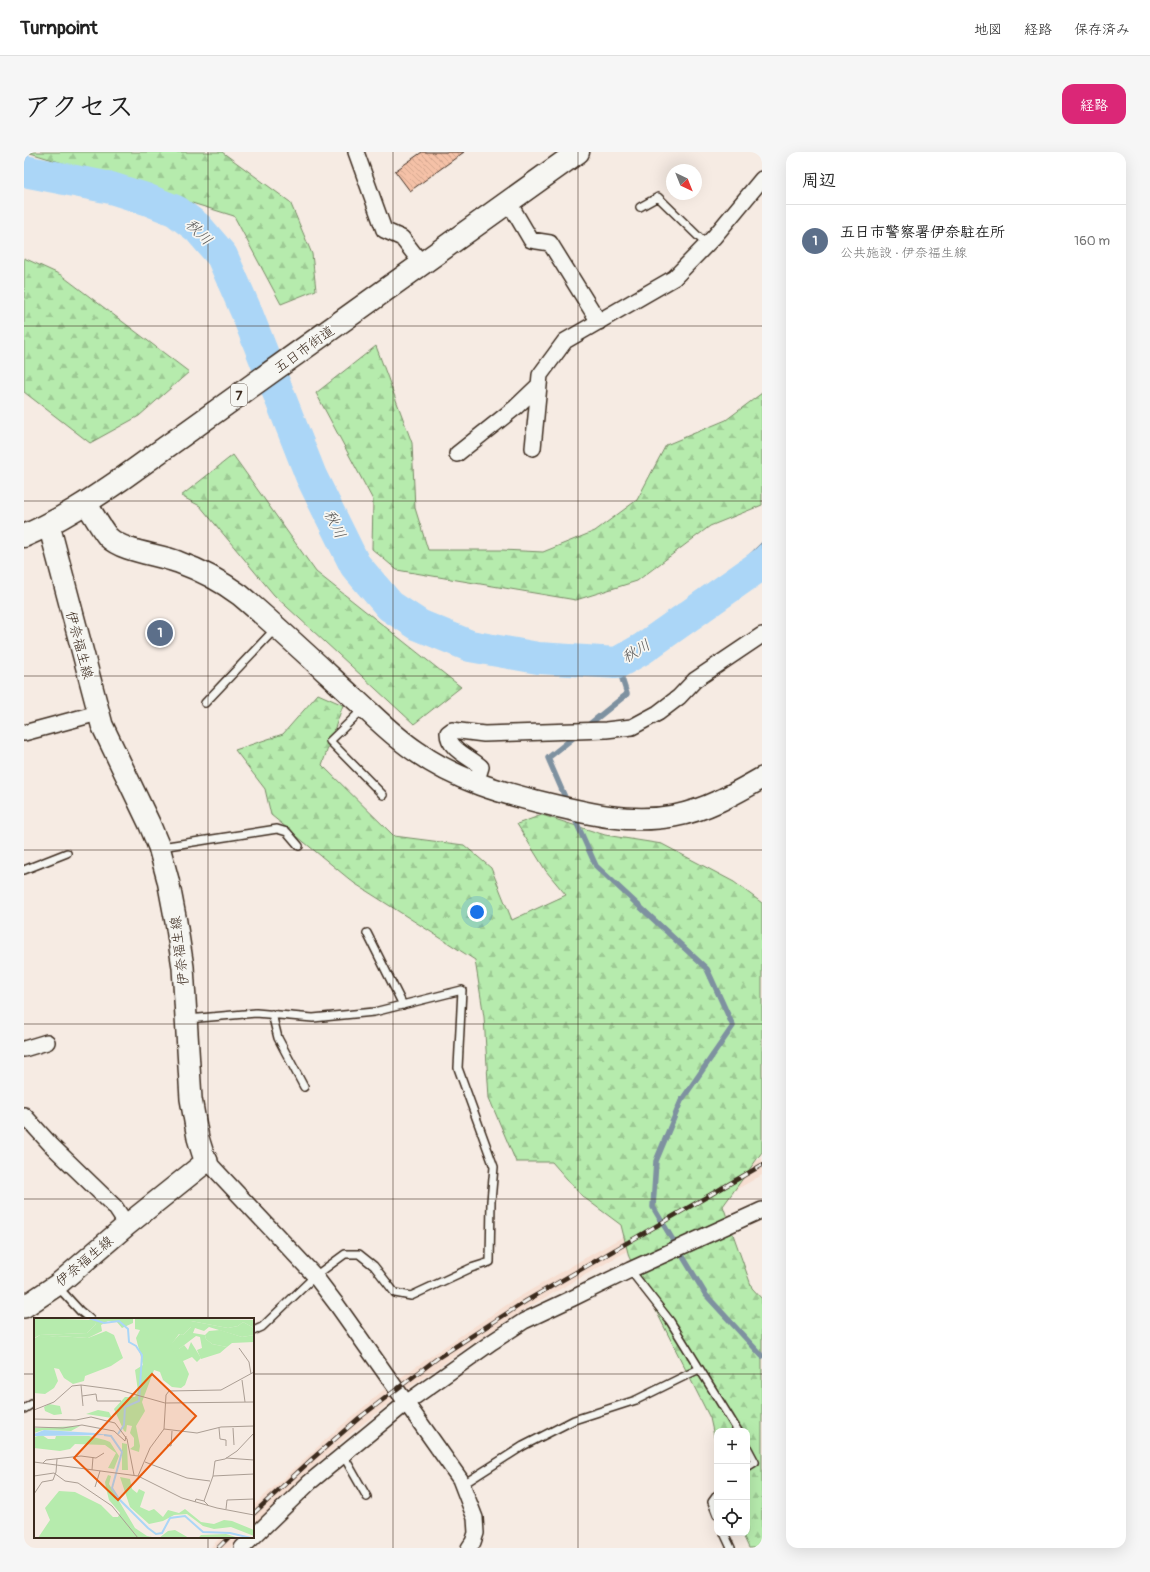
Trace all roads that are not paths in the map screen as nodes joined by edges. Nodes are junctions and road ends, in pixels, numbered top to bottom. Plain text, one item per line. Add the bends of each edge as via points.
1 (356, 152) edge
2 (578, 152) edge
3 (762, 179) edge
4 (508, 201) junction
5 (640, 207) dead end
6 (707, 245) junction
7 (422, 264) junction
8 (599, 322) junction
9 (539, 385) junction
10 (533, 448) dead end
11 (457, 454) dead end
12 (86, 503) junction
13 (49, 525) junction
14 (24, 536) edge
15 (276, 627) junction
16 (762, 635) edge
17 (205, 703) dead end
18 (364, 707) junction
19 (98, 713) junction
20 (24, 733) edge
21 (762, 778) edge
22 (476, 784) junction
23 (383, 795) dead end
24 (299, 846) dead end
25 (159, 848) junction
26 (66, 853) dead end
27 (24, 870) edge
28 (366, 932) dead end
29 (403, 1005) junction
30 (272, 1014) junction
31 (185, 1019) junction
32 (47, 1042) dead end
33 (24, 1049) edge
34 (304, 1087) dead end
35 (24, 1115) edge
36 (207, 1161) junction
37 (762, 1210) edge
38 (127, 1224) junction
39 (630, 1270) junction
40 (315, 1276) junction
41 (57, 1285) junction
42 (24, 1307) edge
43 (89, 1318) edge
44 (254, 1331) edge
45 (699, 1369) junction
46 (34, 1403) edge
47 (406, 1403) junction
48 (24, 1409) edge
49 (736, 1428) edge
50 (750, 1452) edge
51 (343, 1455) junction
52 (750, 1465) edge
53 (462, 1485) junction
54 (367, 1497) dead end
55 (254, 1536) edge
56 (725, 1536) edge
57 (252, 1538) edge
58 (242, 1548) edge
59 (469, 1548) edge
60 (731, 1548) edge

1 - 7 street via 384,230 402,238
2 - 4 main road, 五日市街道 / 7
3 - 6 street
4 - 7 main road, 五日市街道 / 7
4 - 8 street via 531,240 550,243
5 - 6 lane via 658,197
6 - 8 street via 674,278
7 - 12 main road, 五日市街道 / 7
8 - 9 street via 565,341 540,375
9 - 10 street
9 - 11 street via 516,407
12 - 13 main road, 五日市街道 / 7
12 - 15 main road via 114,541 129,548 174,560 210,576 240,595
13 - 14 main road, 五日市街道 / 7
13 - 19 main road, 伊奈福生線
15 - 17 lane
15 - 18 main road
16 - 22 street via 695,680 679,698 658,713 632,727 484,734 452,730 448,733 448,738 452,746 480,767
18 - 22 main road via 417,753
18 - 23 lane via 330,740
19 - 20 street
19 - 25 main road, 伊奈福生線
21 - 22 main road via 705,808 650,819 582,813
24 - 25 lane via 287,832 277,829
25 - 31 main road, 伊奈福生線 via 168,880 183,967
26 - 27 lane
28 - 29 lane
29 - 30 lane via 374,1012 313,1018
29 - 40 lane via 462,990 458,1068 494,1167 490,1262 411,1296 395,1292 374,1266 359,1254 345,1254
30 - 31 lane
30 - 34 lane via 278,1038
31 - 36 main road, 伊奈福生線 via 194,1122
32 - 33 street
35 - 38 street via 115,1207
36 - 38 main road, 伊奈福生線
36 - 40 street
37 - 39 street
38 - 41 main road, 伊奈福生線
39 - 45 lane via 670,1322
39 - 47 street via 524,1321
40 - 44 lane via 262,1327
40 - 47 street
41 - 42 main road, 伊奈福生線
41 - 43 lane
45 - 49 lane
45 - 53 lane via 636,1400 574,1420 524,1446
46 - 48 lane
47 - 51 street
47 - 53 street
50 - 52 lane via 756,1462
51 - 54 lane
51 - 55 street via 310,1482
53 - 59 street via 475,1518 476,1533
56 - 60 lane
57 - 58 street

